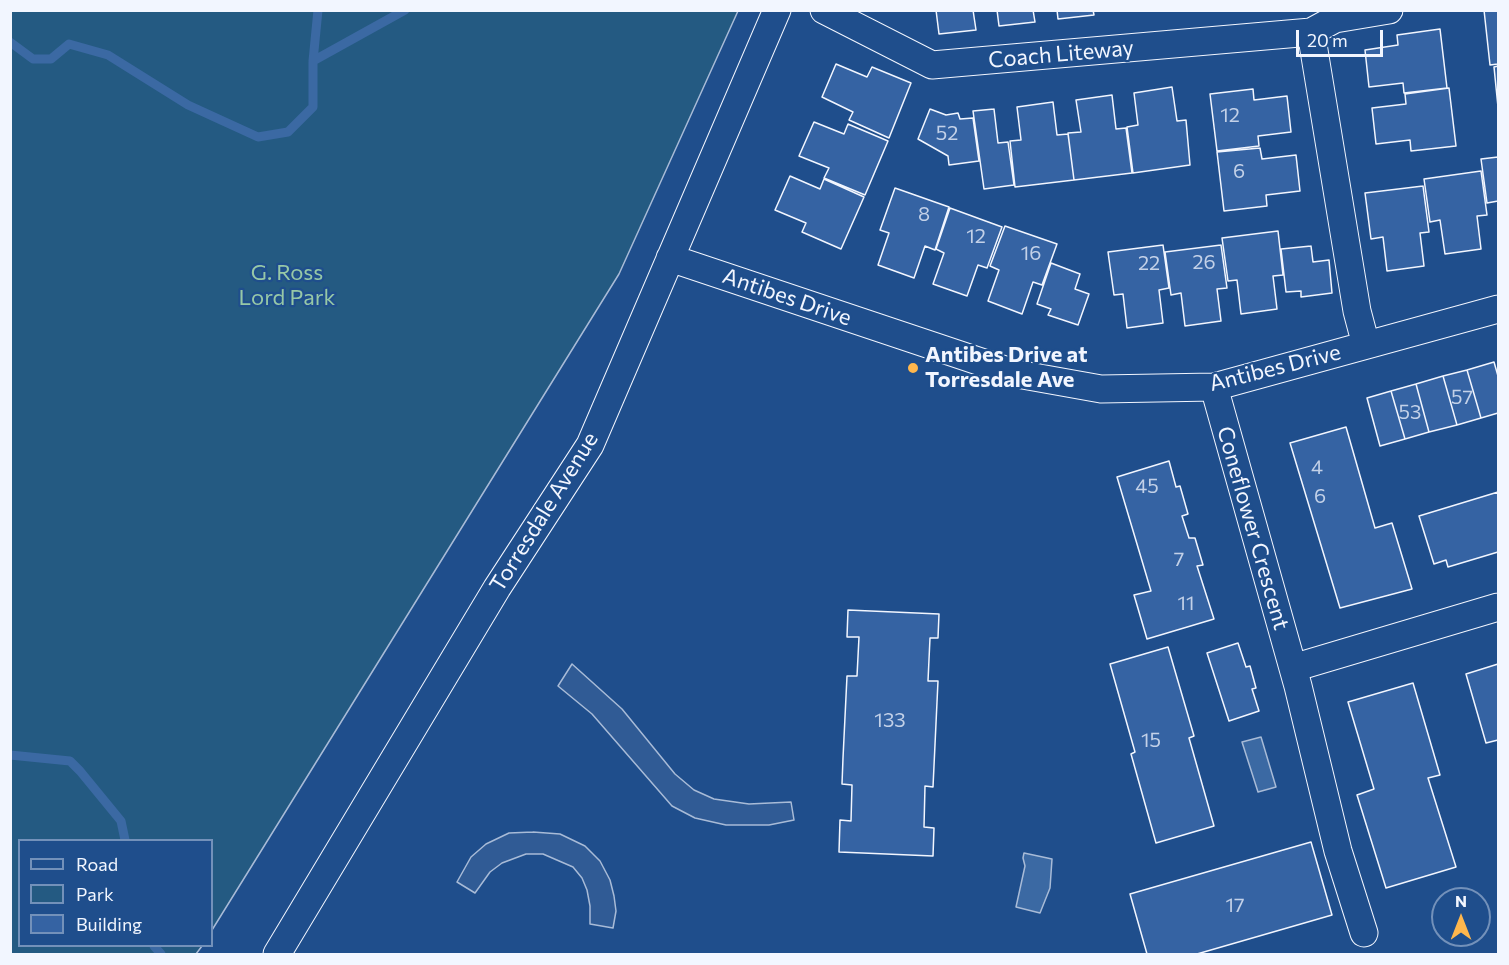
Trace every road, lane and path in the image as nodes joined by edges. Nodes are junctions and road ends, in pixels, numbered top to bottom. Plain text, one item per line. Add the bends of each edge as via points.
1 (777, 10) edge
2 (824, 10) edge
3 (1389, 10) edge
4 (1311, 32) junction
5 (670, 258) junction
6 (1498, 309) edge
7 (1366, 345) junction
8 (1214, 387) junction
9 (1498, 607) edge
10 (1293, 669) junction
11 (1364, 933) dead end
12 (277, 954) edge

1 - 5 street, Torresdale Avenue
2 - 4 street, Coach Liteway via 932,65
3 - 4 street, Coach Liteway via 1335,18
4 - 7 street
5 - 8 street, Antibes Drive via 1017,374 1101,389
5 - 12 street, Torresdale Avenue via 590,446 497,588
6 - 7 street, Antibes Drive
7 - 8 street, Antibes Drive
8 - 10 street, Coneflower Crescent
9 - 10 street
10 - 11 street, Coneflower Crescent via 1338,851

